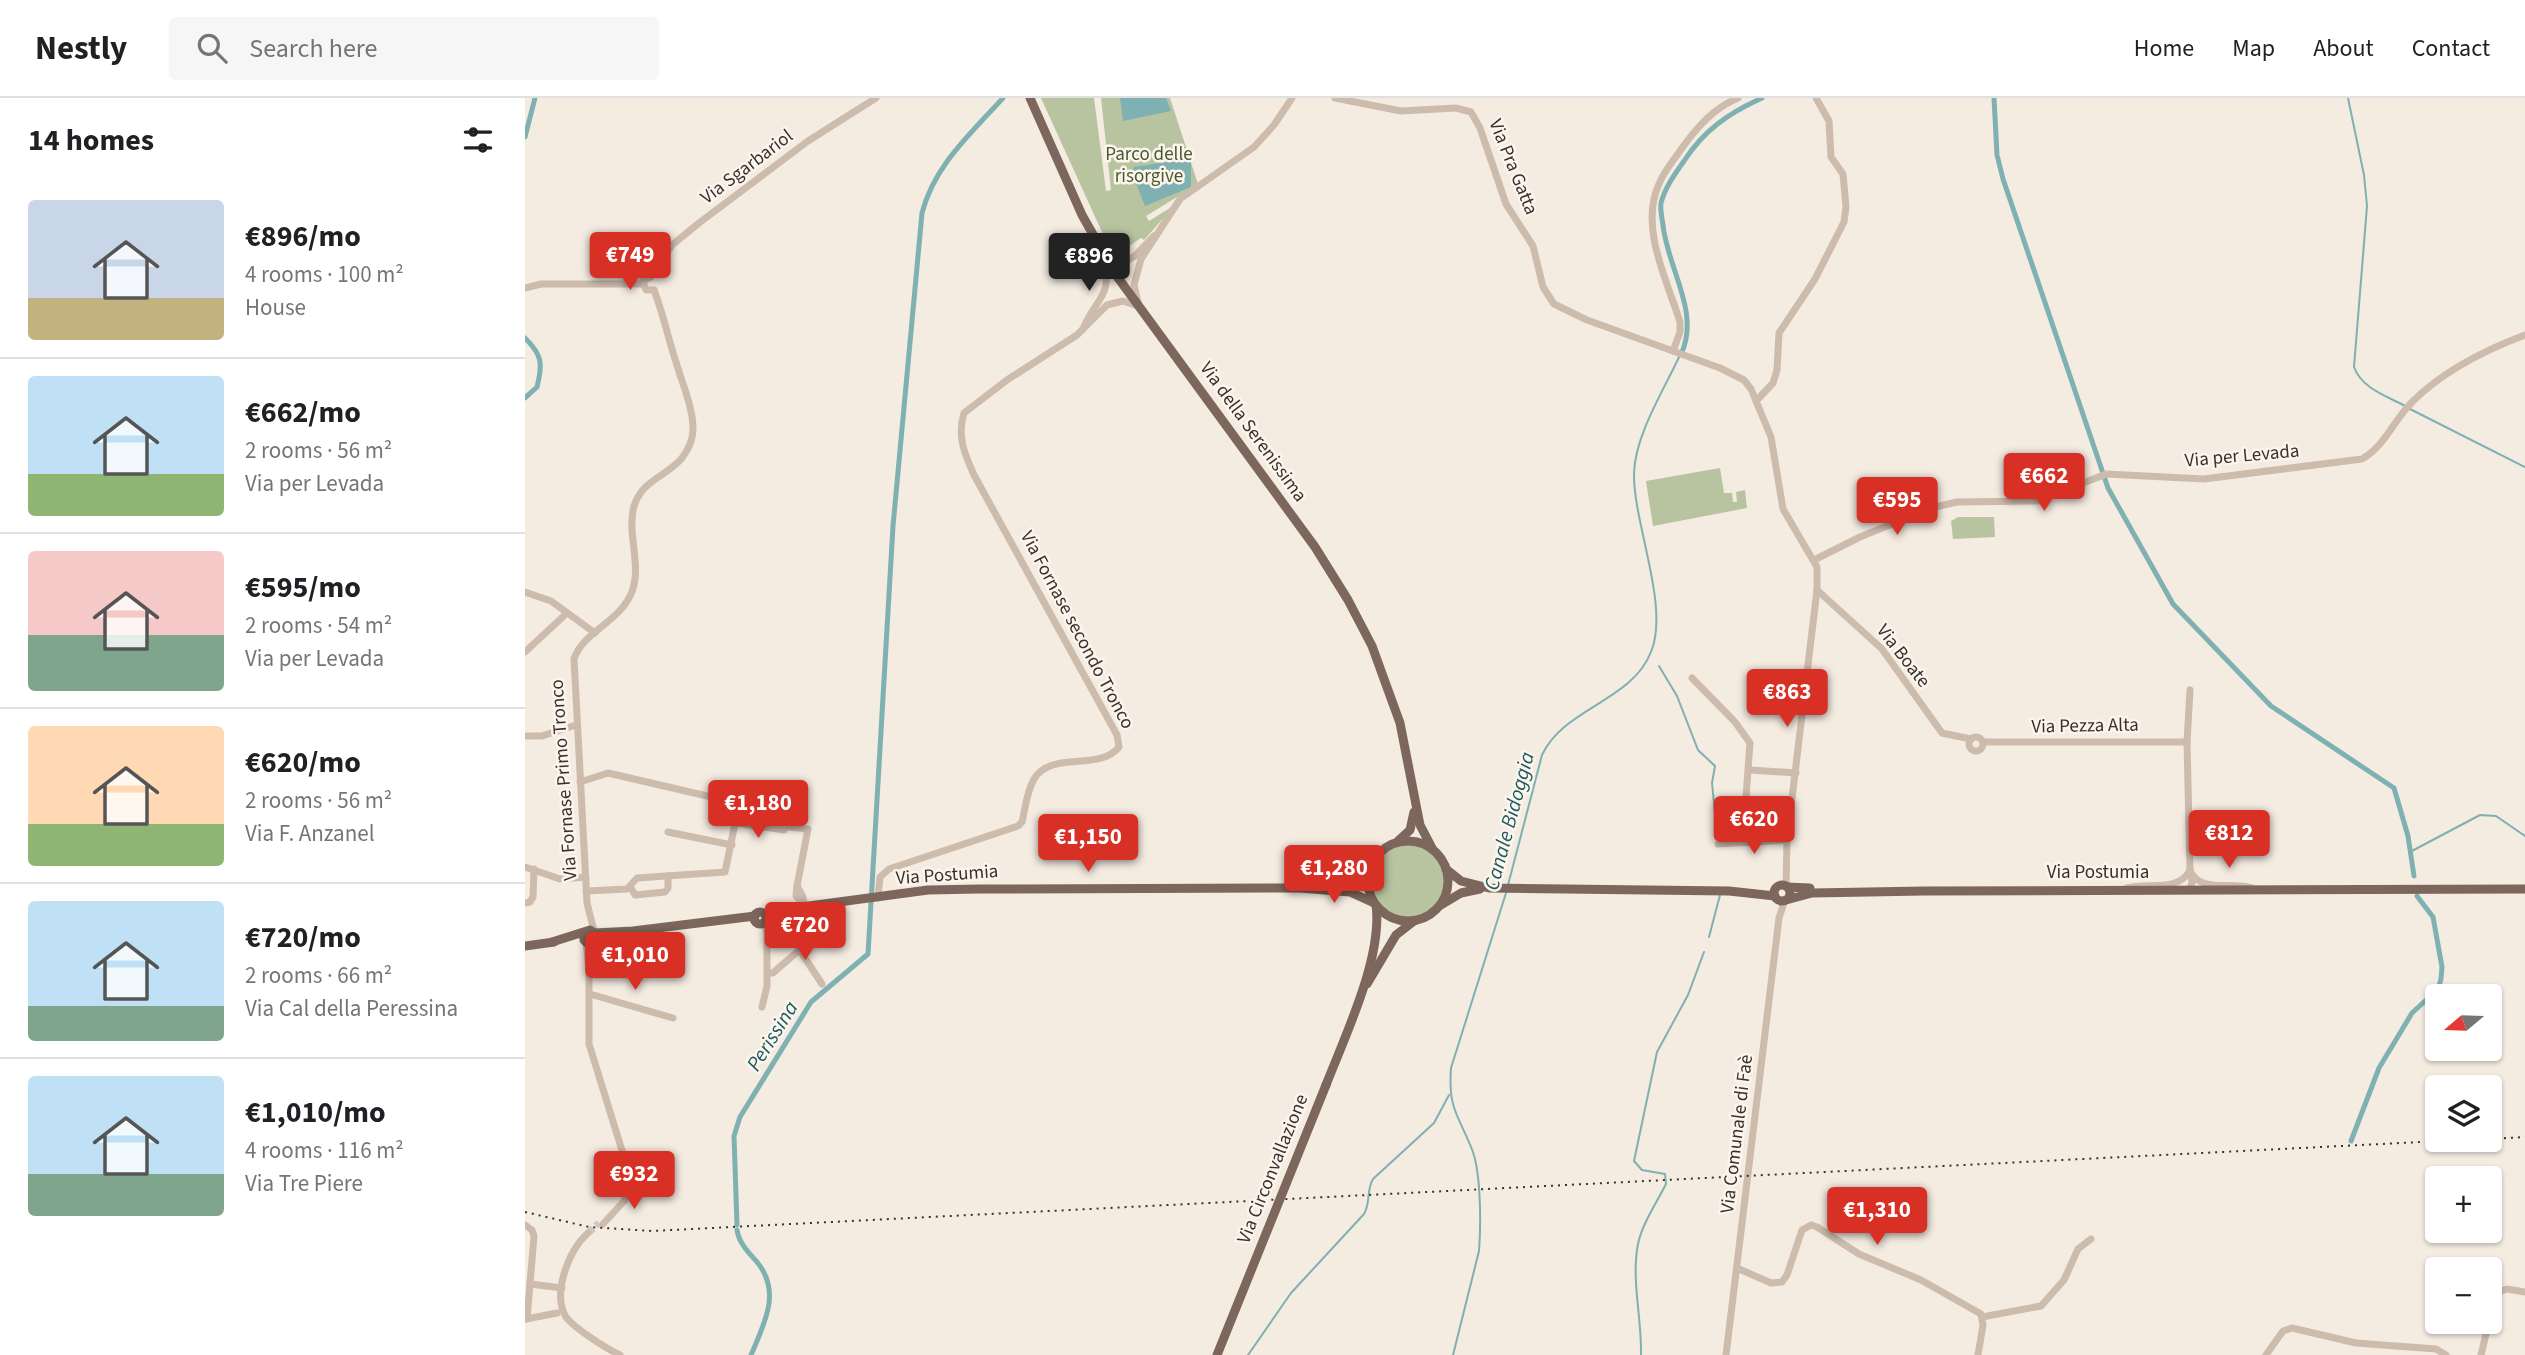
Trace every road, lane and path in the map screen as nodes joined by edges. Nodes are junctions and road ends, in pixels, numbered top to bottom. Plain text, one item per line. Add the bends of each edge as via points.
1 (876, 98) edge
2 (1030, 98) edge
3 (1292, 98) edge
4 (1335, 98) edge
5 (1738, 98) edge
6 (1816, 98) edge
7 (1158, 234) junction
8 (1103, 254) junction
9 (651, 277) junction
10 (643, 284) junction
11 (525, 288) edge
12 (654, 290) junction
13 (1139, 306) junction
14 (1082, 330) junction
15 (2525, 335) edge
16 (1674, 352) junction
17 (1757, 400) junction
18 (1815, 560) junction
19 (1817, 590) junction
20 (525, 592) edge
21 (567, 613) junction
22 (594, 633) junction
23 (525, 652) edge
24 (1692, 678) dead end
25 (2190, 690) dead end
26 (576, 725) junction
27 (525, 736) edge
28 (1971, 741) joint
29 (2187, 743) junction
30 (1750, 770) junction
31 (1796, 773) junction
32 (580, 782) junction
33 (1415, 800) junction
34 (736, 823) junction
35 (669, 832) dead end
36 (1787, 839) junction
37 (1749, 841) junction
38 (1393, 843) junction
39 (1718, 844) dead end
40 (732, 845) junction
41 (1431, 848) junction
42 (1376, 856) junction
43 (525, 867) edge
44 (534, 869) junction
45 (1447, 869) junction
46 (2190, 870) junction
47 (668, 876) junction
48 (586, 877) junction
49 (631, 888) junction
50 (1300, 888) junction
51 (1489, 888) junction
52 (2123, 889) junction
53 (2190, 889) junction
54 (2255, 889) junction
55 (2525, 889) edge
56 (586, 891) junction
57 (1781, 893) junction
58 (878, 898) junction
59 (525, 903) edge
60 (1375, 904) junction
61 (803, 905) junction
62 (1440, 905) junction
63 (764, 919) junction
64 (1414, 920) junction
65 (824, 921) dead end
66 (590, 937) junction
67 (525, 946) edge
68 (799, 949) junction
69 (767, 973) junction
70 (822, 984) dead end
71 (590, 994) junction
72 (1361, 995) junction
73 (762, 1007) dead end
74 (673, 1018) dead end
75 (601, 1224) tunnel mouth
76 (525, 1225) edge
77 (590, 1233) tunnel mouth
78 (2091, 1239) dead end
79 (1737, 1268) junction
80 (530, 1284) junction
81 (563, 1285) junction
82 (2502, 1291) edge
83 (2525, 1292) edge
84 (561, 1311) junction
85 (1982, 1317) junction
86 (526, 1319) edge
87 (2486, 1334) edge
88 (620, 1355) edge
89 (1217, 1355) edge
90 (1726, 1355) edge
91 (1977, 1355) edge
92 (2266, 1355) edge
93 (2446, 1355) edge
94 (2481, 1355) edge

1 - 9 street, Via Sgarbariol via 808,141 690,230 666,252
2 - 8 main road, Via della Serenissima
3 - 7 street via 1254,147 1180,199
4 - 16 street, Via Pra Gatta via 1401,111 1456,108 1471,112 1509,211 1533,246 1547,296 1563,310
5 - 16 street via 1713,112 1694,131 1666,170 1652,205 1654,239 1680,322
6 - 17 street via 1829,121 1830,154 1843,174 1844,222 1815,279 1779,333 1773,383
7 - 8 street via 1126,261
7 - 13 street via 1136,274
8 - 13 main road, Via della Serenissima
8 - 14 street, Via Fornase secondo Tronco via 1108,275 1104,295
9 - 10 street, Via Sgarbariol
9 - 12 street via 656,281
10 - 11 street
10 - 12 street via 646,290
12 - 22 street, Via Fornase Primo Tronco via 692,417 691,442 681,460 650,481 637,498 632,519 633,588 623,609
13 - 14 street, Via Fornase secondo Tronco via 1112,302
13 - 33 main road, Via della Serenissima via 1315,547 1348,600 1372,646 1400,723
14 - 58 street, Via Fornase secondo Tronco via 964,413 960,435 974,475 1117,735 1119,747 1100,758 1047,769 1034,780 1018,826 889,869 880,877
15 - 18 street, Via per Levada via 2454,370 2408,406 2376,449 2362,459 2204,479 2103,475 2038,500 1957,502 1931,508
16 - 17 street, Via Pra Gatta via 1744,380
17 - 18 street, Via Pra Gatta via 1774,450 1783,509
18 - 19 street, Via Pra Gatta
19 - 28 street, Via Boate via 1882,649 1942,733
19 - 31 street, Via Pra Gatta
20 - 21 street via 541,596
21 - 22 street
21 - 23 street
22 - 26 street, Via Fornase Primo Tronco via 574,659
24 - 30 street via 1748,738
25 - 29 street
26 - 27 street via 542,736
26 - 32 street, Via Fornase Primo Tronco
28 - 29 street, Via Pezza Alta via 1975,751 1982,749 1983,742
29 - 46 street
30 - 31 street
30 - 37 street via 1746,797
31 - 36 street, Via Pra Gatta
32 - 34 street via 608,773 733,802 738,809
32 - 48 street, Via Fornase Primo Tronco
33 - 38 main road via 1413,825
33 - 41 main road, Via della Serenissima
34 - 40 street
34 - 61 street via 808,829 796,896
35 - 40 street
36 - 37 street
36 - 57 street, Via Pra Gatta
37 - 39 street
38 - 41 main road via 1414,841
38 - 42 main road
40 - 47 street via 722,874
41 - 45 main road
42 - 50 main road, Via Postumia via 1349,879
42 - 60 main road via 1368,878
43 - 44 street
44 - 48 street via 560,879
44 - 59 street via 533,897
45 - 51 main road, Via Postumia via 1461,881
45 - 62 main road via 1448,883
46 - 52 street via 2185,880 2175,885
46 - 53 street
46 - 54 street via 2202,884 2242,884
47 - 49 street via 637,878
47 - 49 street via 665,892 635,895
48 - 56 street, Via Fornase Primo Tronco
49 - 56 street
50 - 58 main road, Via Postumia via 979,889
50 - 60 main road, Via Postumia via 1350,892
51 - 57 main road, Via Postumia
51 - 62 main road, Via Postumia via 1461,893
52 - 53 main road, Via Postumia
52 - 57 main road, Via Postumia
53 - 54 main road, Via Postumia
54 - 55 main road, Via Postumia
56 - 66 street, Via Fornase Primo Tronco
57 - 79 street, Via Comunale di Faè
58 - 61 main road, Via Postumia
60 - 64 main road via 1395,919
60 - 72 main road, Via Circonvallazione via 1376,939
61 - 63 main road, Via Postumia
62 - 64 main road
63 - 66 main road, Via Postumia via 759,912
63 - 69 street
64 - 72 main road, Via Circonvallazione via 1396,935
65 - 68 street
66 - 67 main road
66 - 71 street, Via Fornase Primo Tronco
68 - 69 street via 773,973
68 - 70 street
69 - 73 street
71 - 74 street
71 - 75 street, Via Fornase Primo Tronco via 591,1057 624,1155 626,1175 623,1194
72 - 89 main road, Via Circonvallazione, bridge
76 - 80 street via 534,1236
77 - 81 street via 570,1255
78 - 85 street via 2078,1250 2064,1280 2041,1306
79 - 85 street via 1767,1282 1781,1282 1802,1230 1811,1225 1859,1254 1963,1302
79 - 90 street, Via Comunale di Faè
80 - 81 street
80 - 86 street
81 - 84 street
82 - 83 street
84 - 86 street
84 - 88 street
85 - 91 street
87 - 94 street
92 - 93 street via 2283,1331 2293,1328 2356,1343 2436,1349

